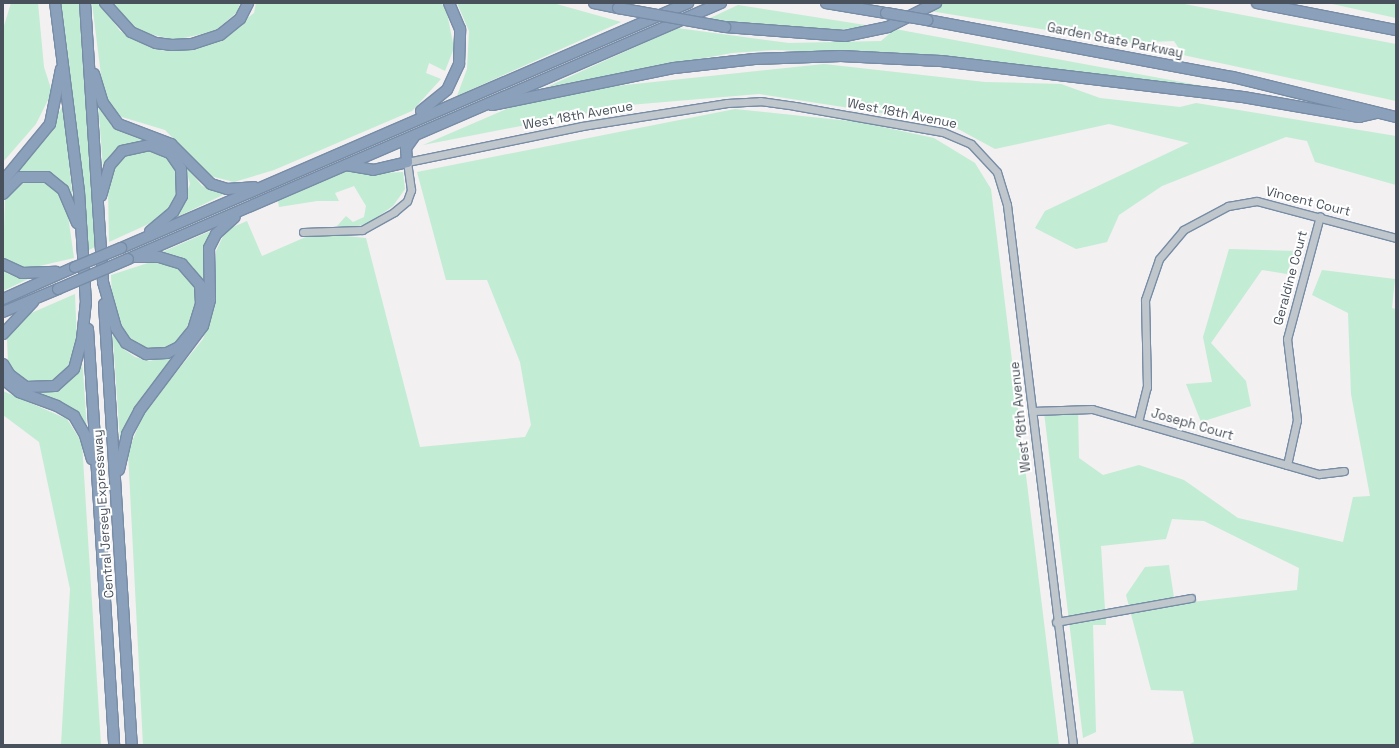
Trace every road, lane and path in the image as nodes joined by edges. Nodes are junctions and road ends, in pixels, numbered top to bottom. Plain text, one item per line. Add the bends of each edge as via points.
1 (55, 3) edge
2 (85, 3) edge
3 (105, 3) edge
4 (248, 3) edge
5 (449, 3) edge
6 (594, 3) edge
7 (688, 3) edge
8 (721, 3) edge
9 (826, 3) edge
10 (936, 3) edge
11 (1257, 3) edge
12 (1396, 30) edge
13 (62, 53) junction
14 (88, 53) junction
15 (492, 105) junction
16 (1377, 113) junction
17 (1396, 117) edge
18 (387, 131) junction
19 (414, 137) junction
20 (407, 162) junction
21 (346, 165) junction
22 (3, 181) edge
23 (262, 186) junction
24 (3, 194) edge
25 (98, 208) junction
26 (249, 208) junction
27 (1320, 216) junction
28 (303, 232) dead end
29 (82, 238) junction
30 (1396, 238) edge
31 (135, 242) junction
32 (130, 258) junction
33 (3, 264) edge
34 (71, 269) junction
35 (103, 282) junction
36 (40, 296) junction
37 (3, 299) edge
38 (86, 303) junction
39 (3, 312) edge
40 (3, 334) edge
41 (3, 364) edge
42 (3, 379) edge
43 (1032, 411) junction
44 (1138, 422) junction
45 (1288, 465) junction
46 (1344, 472) dead end
47 (97, 485) junction
48 (116, 496) junction
49 (1191, 598) dead end
50 (1056, 622) junction
51 (114, 745) edge
52 (132, 745) edge
53 (1072, 745) edge

1 - 13 highway
2 - 14 highway
3 - 4 highway via 131,32 156,43 172,45 192,44 220,35 240,19
5 - 18 highway via 461,43 455,76 436,102
6 - 10 highway, bridge via 725,27 845,36 888,27
7 - 18 highway
8 - 15 highway
9 - 16 highway, Garden State Parkway, bridge via 1229,76
11 - 12 highway
13 - 22 highway via 53,119 40,140
13 - 29 highway
14 - 23 highway via 103,103 118,124 171,144 211,184 227,189
14 - 25 highway
15 - 16 highway via 674,68 754,59 841,56 940,60 1243,97 1359,117
15 - 19 highway
16 - 17 highway, Garden State Parkway
18 - 23 highway
19 - 20 highway via 406,148
19 - 21 highway
20 - 21 highway via 373,170
20 - 28 street via 411,190 407,201 394,212 362,230
20 - 43 street, West 18th Avenue via 574,128 744,101 795,106 958,137 988,159 1004,191
21 - 26 highway
23 - 31 highway
24 - 29 highway via 16,180 26,176 52,180 70,203
25 - 31 highway via 107,172 122,151 150,145 173,156 184,179 180,202 168,217
25 - 35 highway
26 - 32 highway
26 - 48 highway via 226,224 211,243 207,259 210,300 203,326 133,421 123,448
27 - 30 street, Vincent Court
27 - 44 street, Vincent Court via 1265,201 1236,203 1183,230 1169,243 1156,265 1144,306 1147,387
27 - 45 street, Geraldine Court via 1287,339 1296,420
29 - 38 highway
31 - 34 highway, bridge
32 - 35 highway via 174,260 190,269 198,281 202,293 200,312 193,330 179,347 154,355 140,352 126,342 116,328
32 - 36 highway, bridge
33 - 34 highway via 30,274
34 - 37 highway
35 - 48 highway, Central Jersey Expressway
36 - 39 highway
36 - 40 highway
38 - 41 highway via 80,354 63,382 47,388 30,388 16,381
38 - 47 highway, Central Jersey Expressway
42 - 47 highway via 19,392 57,406 74,416 85,434
43 - 44 street, Joseph Court via 1083,408
43 - 50 street, West 18th Avenue
44 - 45 street, Joseph Court
45 - 46 street, Joseph Court via 1319,474
47 - 51 highway, Central Jersey Expressway
48 - 52 highway, Central Jersey Expressway
49 - 50 street
50 - 53 street, West 18th Avenue

